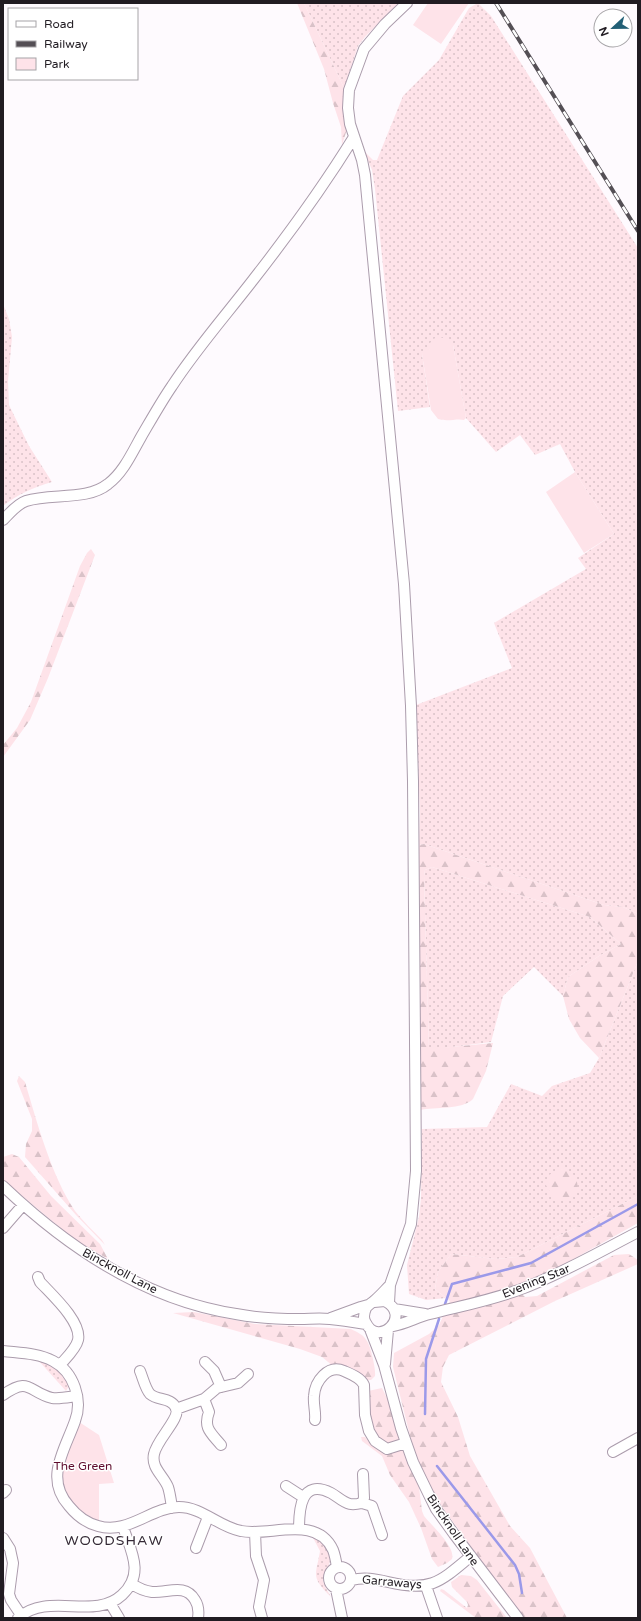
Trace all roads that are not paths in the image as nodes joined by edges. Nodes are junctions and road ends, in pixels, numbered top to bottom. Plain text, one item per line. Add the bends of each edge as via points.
1 (407, 3) edge
2 (354, 137) junction
3 (3, 520) edge
4 (3, 1186) edge
5 (23, 1205) junction
6 (3, 1228) edge
7 (638, 1232) edge
8 (38, 1277) dead end
9 (390, 1284) junction
10 (371, 1304) junction
11 (392, 1306) junction
12 (427, 1314) junction
13 (329, 1318) junction
14 (368, 1326) junction
15 (390, 1328) junction
16 (3, 1351) edge
17 (205, 1362) dead end
18 (60, 1365) junction
19 (384, 1365) junction
20 (140, 1371) dead end
21 (248, 1374) dead end
22 (221, 1387) junction
23 (3, 1395) edge
24 (78, 1396) junction
25 (204, 1399) junction
26 (176, 1409) junction
27 (315, 1420) dead end
28 (638, 1438) edge
29 (406, 1443) junction
30 (221, 1445) dead end
31 (614, 1452) dead end
32 (363, 1474) dead end
33 (286, 1486) dead end
34 (303, 1497) junction
35 (362, 1502) junction
36 (172, 1508) junction
37 (208, 1517) junction
38 (123, 1527) junction
39 (299, 1529) junction
40 (255, 1532) junction
41 (382, 1535) dead end
42 (3, 1538) edge
43 (196, 1548) dead end
44 (471, 1556) junction
45 (337, 1567) junction
46 (352, 1580) junction
47 (132, 1584) junction
48 (426, 1586) junction
49 (336, 1589) junction
50 (110, 1604) junction
51 (20, 1616) edge
52 (119, 1618) edge
53 (198, 1618) edge
54 (262, 1618) edge
55 (342, 1618) edge
56 (437, 1618) edge
57 (518, 1618) edge

1 - 2 street via 364,49 348,98
2 - 3 street via 335,168 254,280 189,361 115,478 101,489 90,492 26,501
2 - 9 street via 365,175 374,254 401,542 411,706 416,1171 411,1224
4 - 5 street, Bincknoll Lane
5 - 6 street
5 - 13 street, Bincknoll Lane via 95,1260 169,1296 236,1314 272,1318
7 - 12 street, Evening Star via 523,1288
8 - 18 street via 71,1317 78,1331 77,1344
9 - 10 street
9 - 11 street
10 - 11 street via 382,1301
10 - 13 street, Bincknoll Lane
10 - 14 street via 364,1313
11 - 12 street, Evening Star
11 - 15 street via 396,1317
12 - 15 street, Evening Star
13 - 14 street, Bincknoll Lane
14 - 15 street via 378,1332
14 - 19 street, Bincknoll Lane
15 - 19 street, Bincknoll Lane
16 - 18 street via 38,1356
17 - 22 street via 214,1371
18 - 24 street via 71,1378
19 - 29 street, Bincknoll Lane
20 - 26 street via 150,1393 171,1402
21 - 22 street via 238,1383
22 - 25 street
23 - 24 street via 25,1386 52,1398
24 - 38 street via 76,1420 59,1462 60,1491 71,1509 87,1521 104,1528
25 - 26 street
25 - 30 street via 209,1412 207,1425
26 - 36 street via 176,1418 157,1444 154,1460 156,1470 167,1485
27 - 29 street via 314,1397 319,1382 330,1370 340,1369 359,1379 364,1385 365,1414 372,1437 387,1449
28 - 31 street
29 - 44 street, Bincknoll Lane via 436,1509
32 - 35 street
33 - 34 street
34 - 35 street via 316,1489 331,1493 351,1505
34 - 39 street via 299,1510
35 - 41 street via 372,1506
36 - 37 street via 188,1508
36 - 38 street
37 - 40 street via 234,1529
37 - 43 street
38 - 47 street via 135,1566
39 - 40 street
39 - 45 street via 318,1534 329,1543
40 - 54 street via 256,1556 264,1580 259,1607
42 - 51 street via 10,1549 13,1563 11,1600
44 - 48 street, Garraways via 441,1579
44 - 57 street, Bincknoll Lane
45 - 46 street, Garraways via 349,1571
45 - 49 street via 331,1572 329,1579
46 - 48 street, Garraways via 369,1578 407,1586
46 - 49 street, Garraways via 345,1589
47 - 50 street
47 - 53 street via 153,1592 188,1592 198,1605
48 - 56 street
49 - 55 street
50 - 51 street via 44,1606
50 - 52 street

